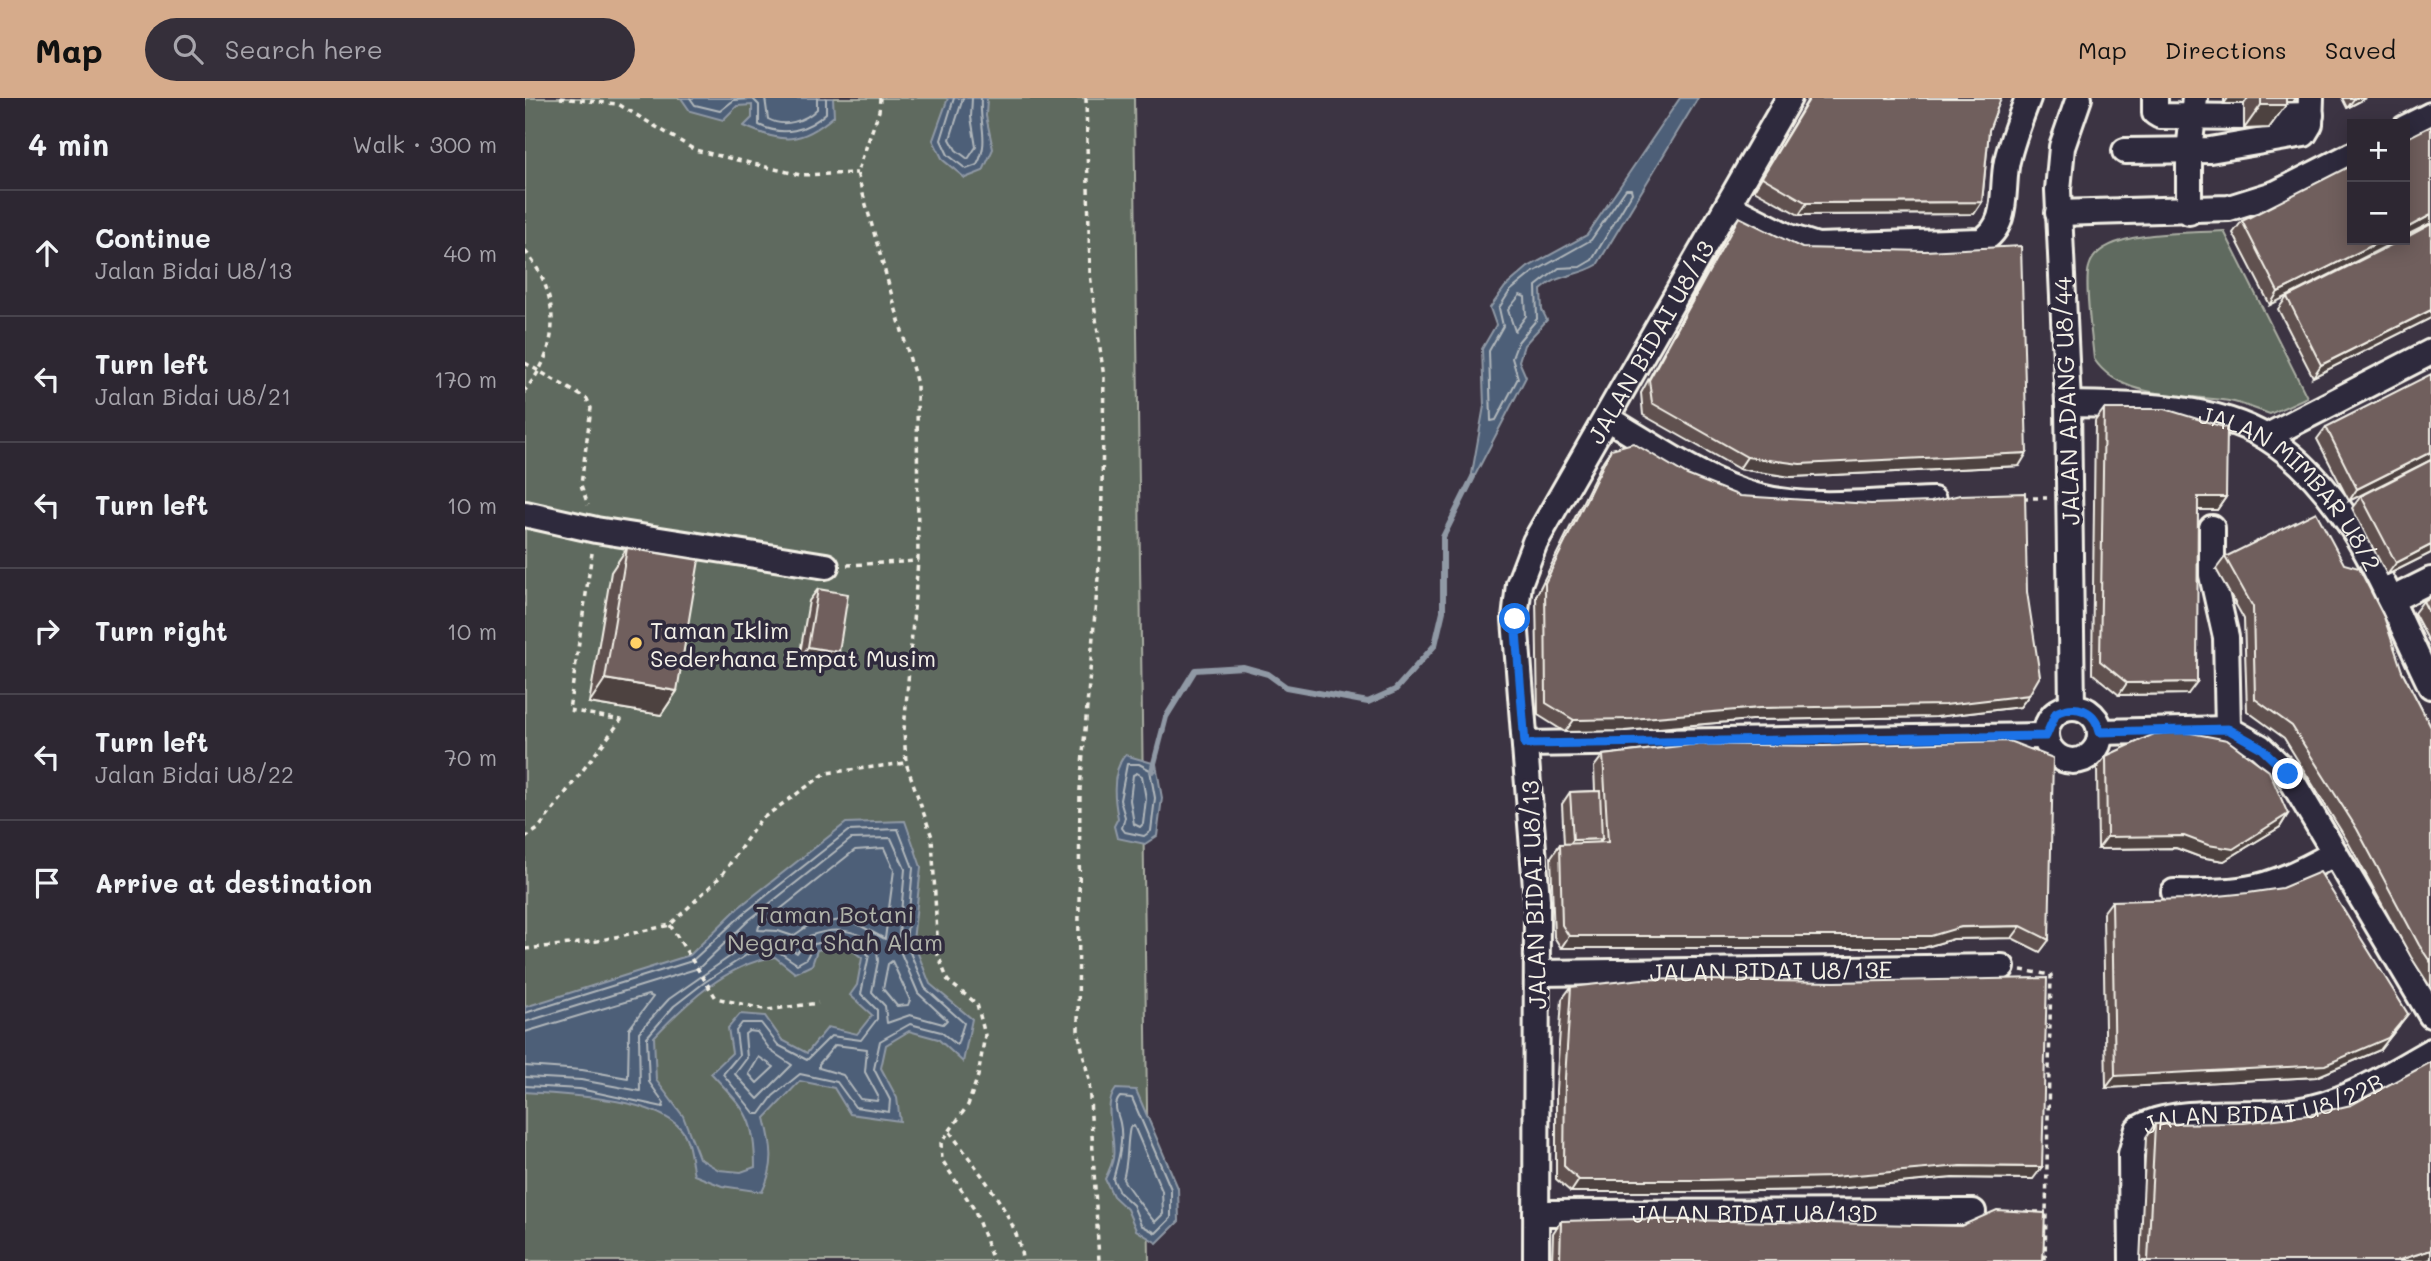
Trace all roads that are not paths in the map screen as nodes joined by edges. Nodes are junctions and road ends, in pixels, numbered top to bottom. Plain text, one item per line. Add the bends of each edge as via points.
1 (1789, 98) edge
2 (2028, 98) edge
3 (2079, 98) edge
4 (2155, 98) edge
5 (2311, 107) edge
6 (2195, 108) edge
7 (2431, 115) edge
8 (2269, 116) edge
9 (2244, 117) dead end
10 (2410, 126) edge
11 (2125, 151) dead end
12 (2189, 151) junction
13 (2347, 157) edge
14 (1728, 206) junction
15 (2189, 212) junction
16 (2058, 213) junction
17 (2431, 352) edge
18 (2069, 404) junction
19 (1608, 419) junction
20 (2266, 437) junction
21 (1933, 500) edge
22 (525, 514) edge
23 (2212, 528) dead end
24 (825, 566) road end
25 (2431, 580) edge
26 (2389, 601) junction
27 (2431, 686) edge
28 (2072, 708) junction
29 (2228, 729) junction
30 (2100, 732) junction
31 (2046, 736) junction
32 (1525, 744) junction
33 (2333, 854) junction
34 (2174, 892) dead end
35 (2002, 967) road end
36 (1538, 974) junction
37 (2431, 1015) edge
38 (2431, 1051) edge
39 (1973, 1212) dead end
40 (1536, 1213) junction
41 (1536, 1261) edge
42 (2131, 1261) edge

1 - 14 street, JALAN BIDAI U8/13
2 - 14 street via 2011,145 1997,226 1981,241 1817,246
3 - 16 street, JALAN ADANG U8/44 via 2062,147
4 - 6 street via 2155,113 2160,116
5 - 8 street
5 - 12 street via 2304,134 2240,147
6 - 9 street
6 - 12 street
7 - 10 street
11 - 12 street
12 - 15 street
13 - 15 street via 2254,203
14 - 19 street, JALAN BIDAI U8/13
15 - 16 street
16 - 18 street, JALAN ADANG U8/44
17 - 20 street
18 - 20 street, JALAN MIMBAR U8/2 via 2192,413
18 - 28 street, JALAN ADANG U8/44
19 - 21 street via 1701,473 1755,496 1805,503
19 - 32 street, JALAN BIDAI U8/13 via 1535,542 1519,584 1515,619
20 - 26 street, JALAN MIMBAR U8/2 via 2316,482 2351,524
22 - 24 street via 596,530
23 - 29 street via 2212,575 2226,637
25 - 26 street
26 - 27 street, JALAN MIMBAR U8/2
28 - 30 street via 2088,712
28 - 31 street via 2056,713
29 - 30 street
29 - 33 street via 2260,747 2288,774
30 - 31 street via 2096,748 2075,761 2059,757
31 - 32 street
32 - 36 street, JALAN BIDAI U8/13 via 1535,848
33 - 34 street via 2277,883 2252,890
33 - 37 street
35 - 36 street, JALAN BIDAI U8/13E
36 - 40 street, JALAN BIDAI U8/13
38 - 42 street, JALAN BIDAI U8/22B via 2352,1095 2323,1105 2295,1111 2163,1118 2138,1129 2131,1154
39 - 40 street, JALAN BIDAI U8/13D
40 - 41 street, JALAN BIDAI U8/13

